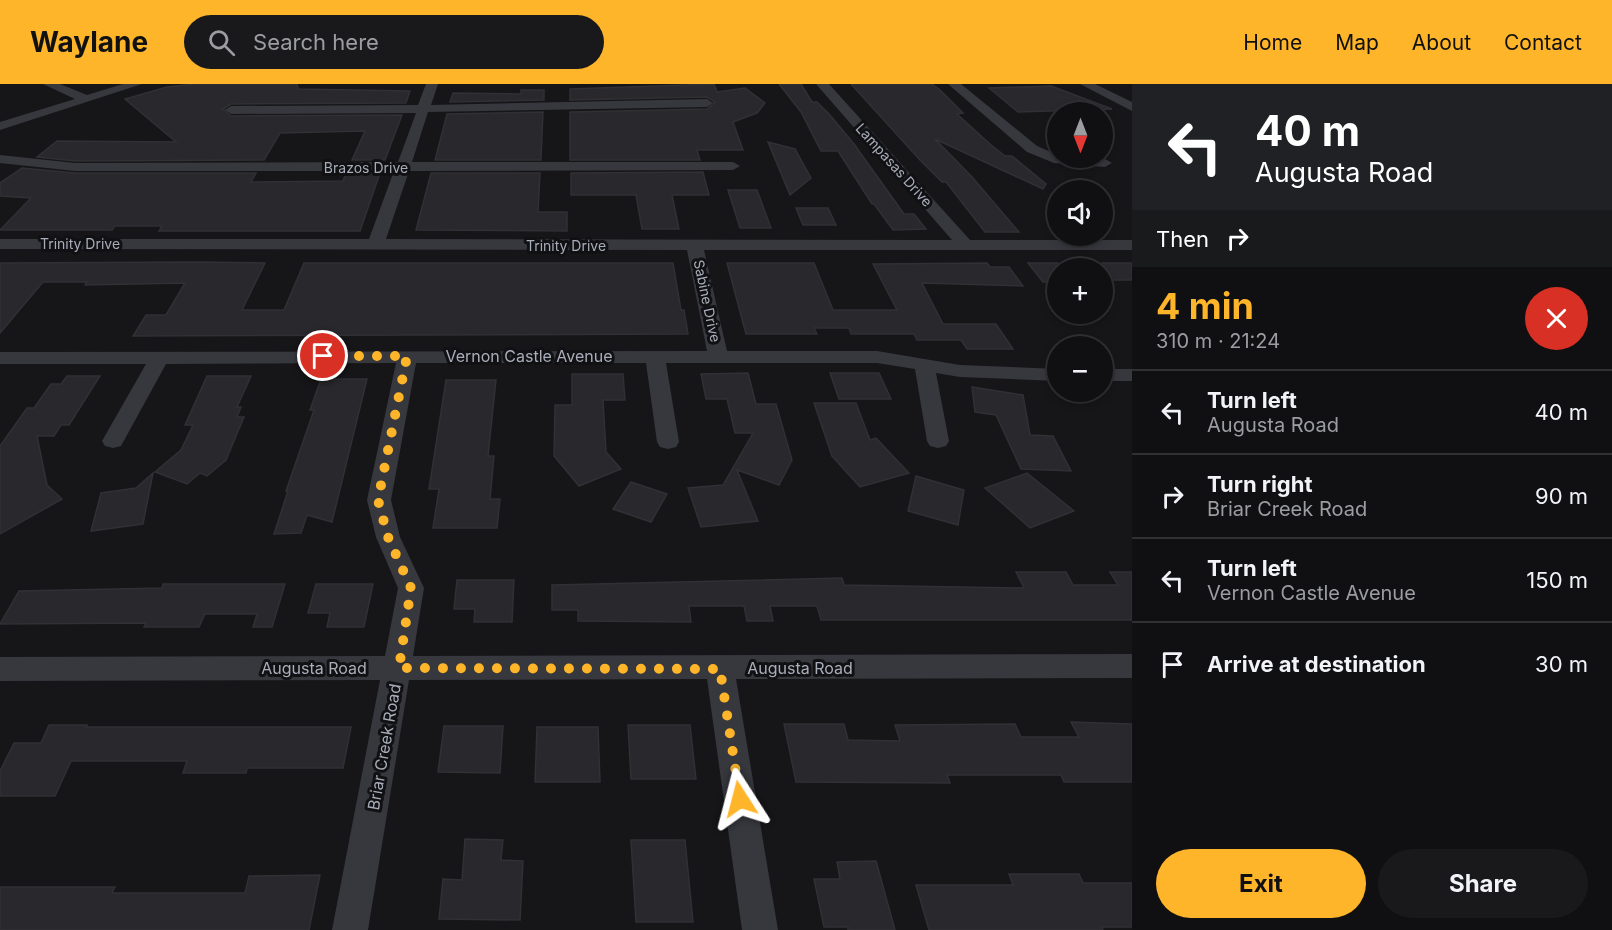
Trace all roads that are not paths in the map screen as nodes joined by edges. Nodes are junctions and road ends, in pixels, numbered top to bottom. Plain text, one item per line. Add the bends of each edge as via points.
1 (49, 84) edge
2 (136, 84) edge
3 (432, 84) edge
4 (822, 84) edge
5 (954, 84) edge
6 (1086, 84) edge
7 (84, 98) junction
8 (707, 103) dead end
9 (1132, 107) edge
10 (231, 110) dead end
11 (424, 110) junction
12 (0, 126) edge
13 (1047, 156) edge
14 (0, 159) edge
15 (733, 166) dead end
16 (404, 168) junction
17 (0, 244) edge
18 (376, 244) junction
19 (1132, 245) edge
20 (695, 246) junction
21 (966, 246) junction
22 (407, 356) junction
23 (655, 356) junction
24 (718, 356) junction
25 (160, 357) junction
26 (0, 358) edge
27 (924, 365) junction
28 (1047, 375) edge
29 (1113, 375) edge
30 (1132, 375) edge
31 (113, 441) dead end
32 (938, 441) dead end
33 (668, 442) dead end
34 (1132, 666) edge
35 (399, 668) junction
36 (0, 669) edge
37 (720, 669) junction
38 (350, 930) edge
39 (760, 930) edge

1 - 7 street
2 - 7 street
3 - 11 street
4 - 21 street, Lampasas Drive
5 - 13 street via 1032,149
6 - 9 street
7 - 12 street
8 - 11 street
10 - 11 street
11 - 16 street
14 - 16 street, Brazos Drive via 75,167
15 - 16 street, Brazos Drive
16 - 18 street
17 - 18 street, Trinity Drive
18 - 20 street, Trinity Drive
19 - 21 street, Trinity Drive
20 - 21 street, Trinity Drive
20 - 24 street, Sabine Drive
22 - 23 street, Vernon Castle Avenue
22 - 25 street, Vernon Castle Avenue
22 - 35 street, Briar Creek Road via 378,500 388,537 411,588
23 - 24 street, Vernon Castle Avenue
23 - 33 street
24 - 27 street, Vernon Castle Avenue via 877,357
25 - 26 street, Vernon Castle Avenue
25 - 31 street
27 - 28 street, Vernon Castle Avenue via 960,371
27 - 32 street
29 - 30 street
34 - 37 street, Augusta Road
35 - 36 street, Augusta Road
35 - 37 street, Augusta Road
35 - 38 street, Briar Creek Road
37 - 39 street

